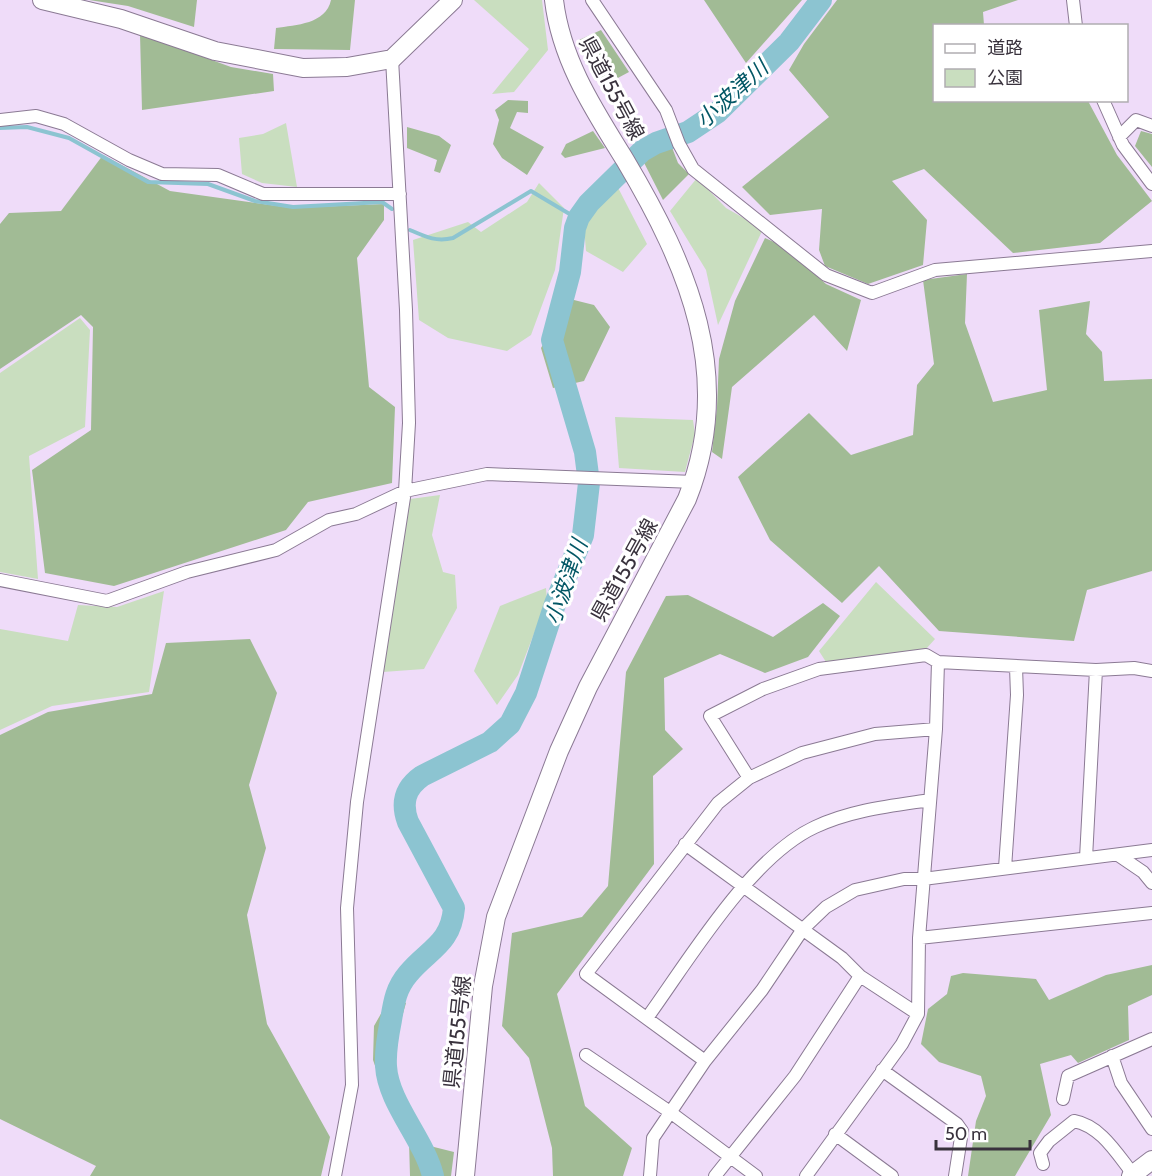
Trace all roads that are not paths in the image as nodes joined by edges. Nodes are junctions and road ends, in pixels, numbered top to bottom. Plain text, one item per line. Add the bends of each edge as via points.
1 (42, 0) edge
2 (453, 0) edge
3 (554, 0) edge
4 (592, 0) edge
5 (1073, 0) edge
6 (1076, 24) edge
7 (392, 59) junction
8 (1104, 102) edge
9 (0, 120) edge
10 (1152, 126) edge
11 (1119, 137) junction
12 (1152, 184) edge
13 (400, 194) junction
14 (1152, 251) edge
15 (694, 482) junction
16 (405, 491) junction
17 (0, 580) edge
18 (938, 662) junction
19 (1016, 667) junction
20 (1096, 670) junction
21 (1152, 671) edge
22 (936, 729) junction
23 (749, 778) junction
24 (930, 800) junction
25 (685, 844) junction
26 (1152, 850) edge
27 (1118, 855) junction
28 (1086, 858) junction
29 (1005, 868) junction
30 (923, 879) junction
31 (1152, 883) edge
32 (743, 885) junction
33 (1152, 913) edge
34 (803, 929) junction
35 (919, 938) junction
36 (860, 976) junction
37 (918, 1014) junction
38 (647, 1018) junction
39 (1152, 1039) edge
40 (586, 1055) dead end
41 (1112, 1056) junction
42 (705, 1061) junction
43 (882, 1070) junction
44 (1062, 1099) dead end
45 (670, 1112) junction
46 (1152, 1129) edge
47 (836, 1134) junction
48 (731, 1157) junction
49 (1152, 1160) edge
50 (1043, 1164) dead end
51 (1132, 1175) edge
52 (335, 1176) edge
53 (465, 1176) edge
54 (650, 1176) edge
55 (715, 1176) edge
56 (756, 1176) edge
57 (806, 1176) edge
58 (892, 1176) edge
59 (955, 1176) edge

1 - 7 main road via 122,19 214,51 266,62 303,68
2 - 7 main road
3 - 15 main road, 県道155号線 via 565,51 674,250 694,303 707,372 704,424
4 - 14 street via 666,110 693,169 826,275 872,293 935,270
5 - 6 street
7 - 13 street
8 - 11 street
9 - 13 street via 36,116 64,124 162,174 218,175 263,194
10 - 11 street via 1136,120
11 - 12 street
13 - 16 street via 409,423
15 - 16 street via 486,474
15 - 53 main road, 県道155号線 via 588,687 496,917 483,986
16 - 17 street via 356,514 329,520 276,550 187,572 107,600
16 - 52 street via 357,802 347,908 352,1085
18 - 19 street
18 - 22 street
18 - 23 street via 926,655 819,669 763,689 710,716
19 - 20 street
19 - 29 street
20 - 21 street
20 - 28 street
22 - 23 street via 875,734 802,753
22 - 24 street
23 - 25 street via 718,803
24 - 30 street
24 - 32 street via 857,811 813,828 777,851
25 - 32 street
25 - 38 street via 586,974
26 - 27 street
27 - 28 street
27 - 31 street
28 - 29 street
29 - 30 street
30 - 34 street via 904,879 855,890 826,907
30 - 35 street
32 - 34 street
32 - 38 street
33 - 35 street
34 - 36 street
34 - 42 street via 762,990
35 - 37 street
36 - 37 street
36 - 48 street via 795,1076
37 - 43 street via 912,1030
38 - 42 street
39 - 41 street
40 - 45 street
41 - 44 street via 1068,1076
41 - 46 street via 1121,1083
42 - 45 street
43 - 47 street
43 - 59 street via 962,1131
45 - 48 street
45 - 54 street via 653,1138
47 - 57 street
47 - 58 street
48 - 55 street
48 - 56 street
49 - 51 main road
50 - 51 street via 1040,1153 1074,1121 1098,1133

